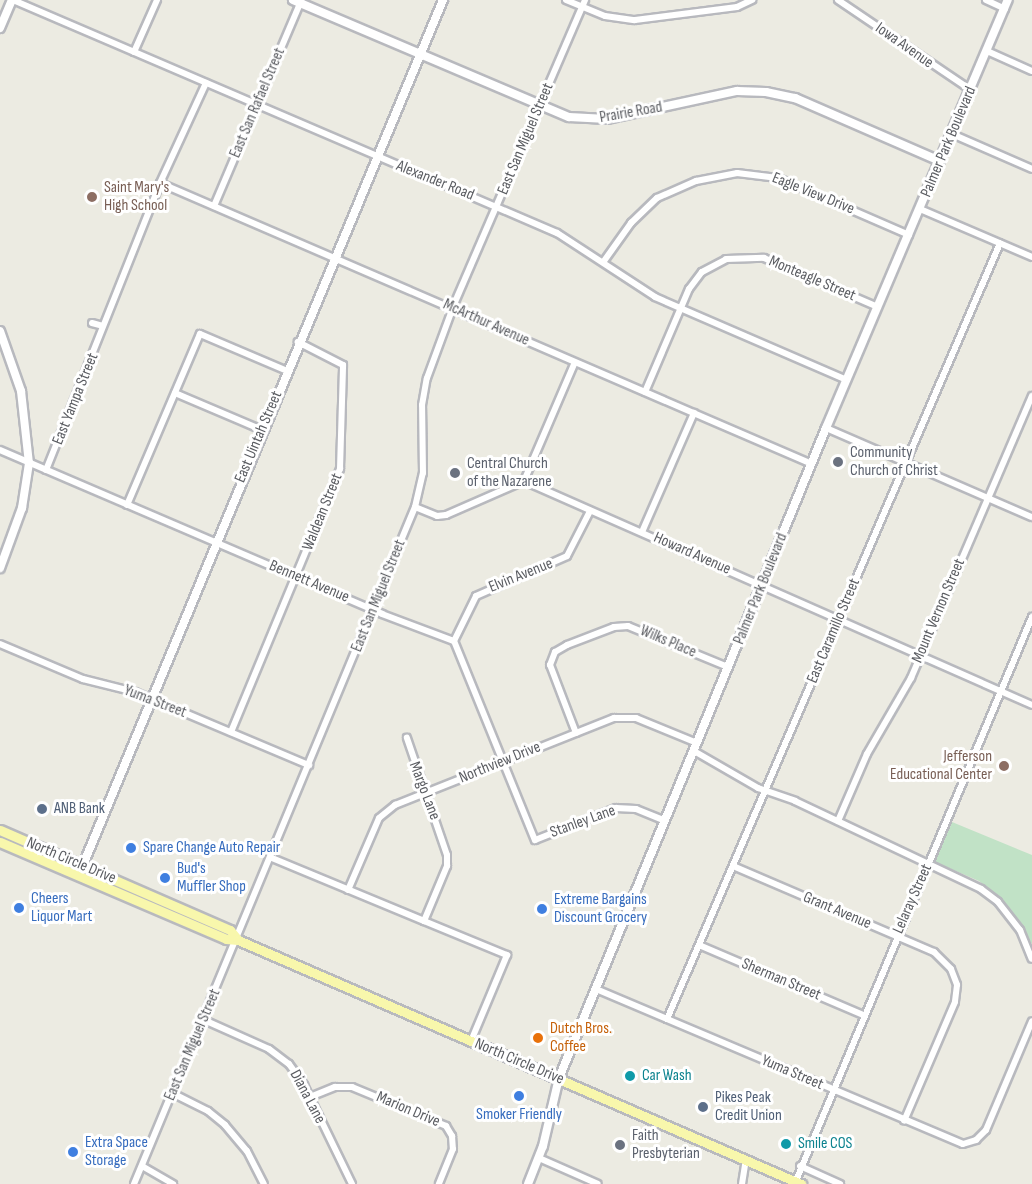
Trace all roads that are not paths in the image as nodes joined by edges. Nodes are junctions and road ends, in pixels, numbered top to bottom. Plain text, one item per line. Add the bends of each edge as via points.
1 (12, 0) edge
2 (157, 0) edge
3 (443, 0) edge
4 (566, 0) edge
5 (752, 0) edge
6 (838, 0) edge
7 (986, 0) edge
8 (1008, 0) edge
9 (298, 1) edge
10 (584, 3) edge
11 (1005, 9) junction
12 (0, 28) edge
13 (987, 51) junction
14 (134, 52) junction
15 (420, 54) junction
16 (1032, 70) edge
17 (206, 83) junction
18 (971, 90) junction
19 (256, 105) junction
20 (539, 106) junction
21 (952, 134) junction
22 (376, 157) junction
23 (940, 161) junction
24 (1032, 169) edge
25 (160, 183) junction
26 (214, 206) junction
27 (497, 206) junction
28 (920, 209) junction
29 (909, 235) junction
30 (1000, 243) junction
31 (1032, 257) edge
32 (334, 258) junction
33 (604, 261) junction
34 (878, 307) junction
35 (454, 309) junction
36 (680, 309) junction
37 (92, 323) dead end
38 (104, 326) junction
39 (0, 331) edge
40 (298, 342) junction
41 (575, 362) junction
42 (286, 371) junction
43 (847, 380) junction
44 (645, 392) junction
45 (175, 393) junction
46 (1032, 396) edge
47 (694, 413) junction
48 (826, 429) junction
49 (262, 430) junction
50 (0, 450) edge
51 (29, 463) junction
52 (812, 464) junction
53 (906, 464) junction
54 (46, 471) junction
55 (524, 482) junction
56 (988, 498) junction
57 (127, 505) junction
58 (415, 507) junction
59 (590, 511) junction
60 (1032, 517) edge
61 (642, 532) junction
62 (215, 542) junction
63 (0, 568) edge
64 (297, 576) junction
65 (762, 587) junction
66 (373, 610) junction
67 (1032, 618) edge
68 (838, 621) junction
69 (454, 641) junction
70 (0, 644) edge
71 (920, 657) junction
72 (728, 667) junction
73 (1002, 692) junction
74 (151, 699) junction
75 (1032, 705) edge
76 (231, 732) junction
77 (576, 733) junction
78 (407, 738) dead end
79 (696, 747) junction
80 (503, 763) junction
81 (309, 765) junction
82 (765, 790) junction
83 (425, 793) junction
84 (664, 821) junction
85 (838, 821) junction
86 (0, 830) edge
87 (0, 842) edge
88 (272, 858) junction
89 (928, 864) junction
90 (733, 866) junction
91 (80, 871) junction
92 (348, 890) junction
93 (424, 921) junction
94 (897, 936) junction
95 (238, 940) junction
96 (699, 945) junction
97 (1032, 959) edge
98 (596, 989) junction
99 (863, 1015) junction
100 (667, 1019) junction
101 (204, 1020) junction
102 (1032, 1020) edge
103 (471, 1041) junction
104 (559, 1078) junction
105 (831, 1089) junction
106 (172, 1093) junction
107 (310, 1096) junction
108 (904, 1121) junction
109 (539, 1158) junction
110 (746, 1160) junction
111 (142, 1166) junction
112 (800, 1166) junction
113 (797, 1183) edge
114 (134, 1184) edge
115 (172, 1184) edge
116 (264, 1184) edge
117 (352, 1184) edge
118 (439, 1184) edge
119 (528, 1184) edge
120 (598, 1184) edge
121 (742, 1184) edge
122 (840, 1184) edge

1 - 12 main road
1 - 14 street, Alexander Road
2 - 14 street
3 - 15 main road, East Uintah Street
4 - 10 street
5 - 10 street via 737,7 635,20 605,16
6 - 18 street, Iowa Avenue
7 - 11 street
8 - 11 main road, Palmer Park Boulevard
9 - 15 main road, Prairie Road
9 - 19 street, East San Rafael Street
10 - 20 street, East San Miguel Street
11 - 13 main road, Palmer Park Boulevard
13 - 16 street
13 - 18 main road, Palmer Park Boulevard
14 - 17 street, Alexander Road
15 - 20 main road, Prairie Road
15 - 22 main road, East Uintah Street
17 - 19 street, Alexander Road
17 - 25 street, East Yampa Street
18 - 21 main road, Palmer Park Boulevard
19 - 22 street, Alexander Road
19 - 26 street, East San Rafael Street
20 - 23 main road, Prairie Road via 578,118 607,118 737,92 766,92 795,98
20 - 27 street, East San Miguel Street
21 - 23 main road, Palmer Park Boulevard
21 - 24 street
22 - 27 street, Alexander Road
22 - 32 main road, East Uintah Street
23 - 28 main road, Palmer Park Boulevard
25 - 26 street, McArthur Avenue
25 - 38 street, East Yampa Street
26 - 32 street, McArthur Avenue
27 - 33 street, Alexander Road via 557,233
27 - 35 street, East San Miguel Street
28 - 29 main road, Palmer Park Boulevard
28 - 30 street
29 - 33 street, Eagle View Drive via 778,178 736,173 689,183 657,198 631,223
29 - 34 main road, Palmer Park Boulevard
30 - 31 street
30 - 53 street, East Caramillo Street
32 - 35 street, McArthur Avenue
32 - 40 main road, East Uintah Street
33 - 36 street, Alexander Road
34 - 36 street, Monteagle Street via 771,261 744,256 717,262 702,272
34 - 43 main road, Palmer Park Boulevard
35 - 41 street, McArthur Avenue
35 - 58 street, East San Miguel Street via 425,386 424,464
36 - 43 street, Alexander Road
36 - 44 street, Monteagle Street
37 - 38 street
38 - 54 street, East Yampa Street
39 - 51 main road via 21,391
40 - 42 main road, East Uintah Street
40 - 64 street, Waldean Street via 339,360 343,370 340,469
41 - 44 street, McArthur Avenue
41 - 55 street
42 - 45 street via 200,334
42 - 49 main road, East Uintah Street
43 - 48 main road, Palmer Park Boulevard
44 - 47 street, McArthur Avenue
45 - 49 street
45 - 57 street
46 - 56 street, Mount Vernon Street
47 - 52 street, McArthur Avenue
47 - 61 street
48 - 52 main road, Palmer Park Boulevard
48 - 53 street
49 - 62 main road, East Uintah Street
50 - 51 street, Bennett Avenue
51 - 54 street, Bennett Avenue
51 - 63 main road via 22,508
52 - 65 main road, Palmer Park Boulevard
53 - 56 street
53 - 68 street, East Caramillo Street
54 - 57 street, Bennett Avenue
55 - 58 street via 446,515 437,516
55 - 59 street, Howard Avenue
56 - 60 street
56 - 71 street, Mount Vernon Street
57 - 62 street, Bennett Avenue
58 - 66 street, East San Miguel Street
59 - 61 street, Howard Avenue
59 - 69 street, Elvin Avenue via 567,556 476,596
61 - 65 street, Howard Avenue
62 - 64 street, Bennett Avenue
62 - 74 main road, East Uintah Street
64 - 66 street, Bennett Avenue
64 - 76 street, Waldean Street
65 - 68 street, Howard Avenue
65 - 72 main road, Palmer Park Boulevard
66 - 69 street, Bennett Avenue
66 - 81 street, East San Miguel Street
67 - 73 street, Lelaray Street
68 - 71 street, Howard Avenue
68 - 82 street, East Caramillo Street
69 - 80 street
70 - 74 street, Yuma Street via 83,680
71 - 73 street, Howard Avenue
71 - 85 street, Mount Vernon Street via 867,754
72 - 77 street, Wilks Place via 628,626 614,627 567,645 555,652 550,665
72 - 79 main road, Palmer Park Boulevard
73 - 75 street, Howard Avenue
73 - 89 street, Lelaray Street
74 - 76 street, Yuma Street
74 - 91 main road, East Uintah Street
76 - 81 street, Yuma Street
77 - 79 street, Northview Drive via 628,716
77 - 80 street, Northview Drive
78 - 83 street, Margo Lane
79 - 82 street, Northview Drive
79 - 84 main road, Palmer Park Boulevard
80 - 83 street, Northview Drive
80 - 84 street, Stanley Lane via 535,840 616,808 636,809
81 - 88 street, East San Miguel Street
82 - 85 street, Northview Drive
82 - 90 street, East Caramillo Street
83 - 92 street, Northview Drive via 395,805 379,818
83 - 93 street, Margo Lane via 444,844 447,866
84 - 98 main road, Palmer Park Boulevard
85 - 89 street, Northview Drive
86 - 91 main road, North Circle Drive
87 - 91 main road, North Circle Drive
88 - 92 street
88 - 95 street, East San Miguel Street
89 - 94 street, Lelaray Street
89 - 97 street, Northview Drive via 973,884 998,902 1020,930
90 - 94 street, Grant Avenue
90 - 96 street, East Caramillo Street
91 - 95 main road, North Circle Drive via 226,939
92 - 93 street
93 - 103 street via 507,956
94 - 99 street, Lelaray Street
94 - 108 street, Grant Avenue via 941,957 957,985 955,1002
95 - 101 street, East San Miguel Street
95 - 103 main road, North Circle Drive
96 - 99 street, Sherman Street
96 - 100 street, East Caramillo Street
98 - 100 street, Yuma Street
98 - 104 main road, Palmer Park Boulevard
99 - 105 street, Lelaray Street
100 - 105 street, Yuma Street
101 - 106 street, East San Miguel Street
101 - 107 street, Diana Lane via 276,1053
102 - 108 street, Yuma Street via 986,1130 976,1140 963,1144
103 - 104 main road, North Circle Drive
104 - 109 main road, Palmer Park Boulevard
104 - 110 main road, North Circle Drive
105 - 108 street, Yuma Street
105 - 112 street, Lelaray Street
106 - 111 street, East San Miguel Street
106 - 116 street via 208,1111 225,1125 247,1151
107 - 117 street, Diana Lane
107 - 118 street, Marion Drive via 335,1087 352,1087 446,1126 453,1149
109 - 119 main road, Palmer Park Boulevard
109 - 120 street
110 - 113 main road, North Circle Drive
110 - 121 street
111 - 114 street, East San Miguel Street
111 - 115 street
112 - 113 street, Lelaray Street
112 - 122 street

